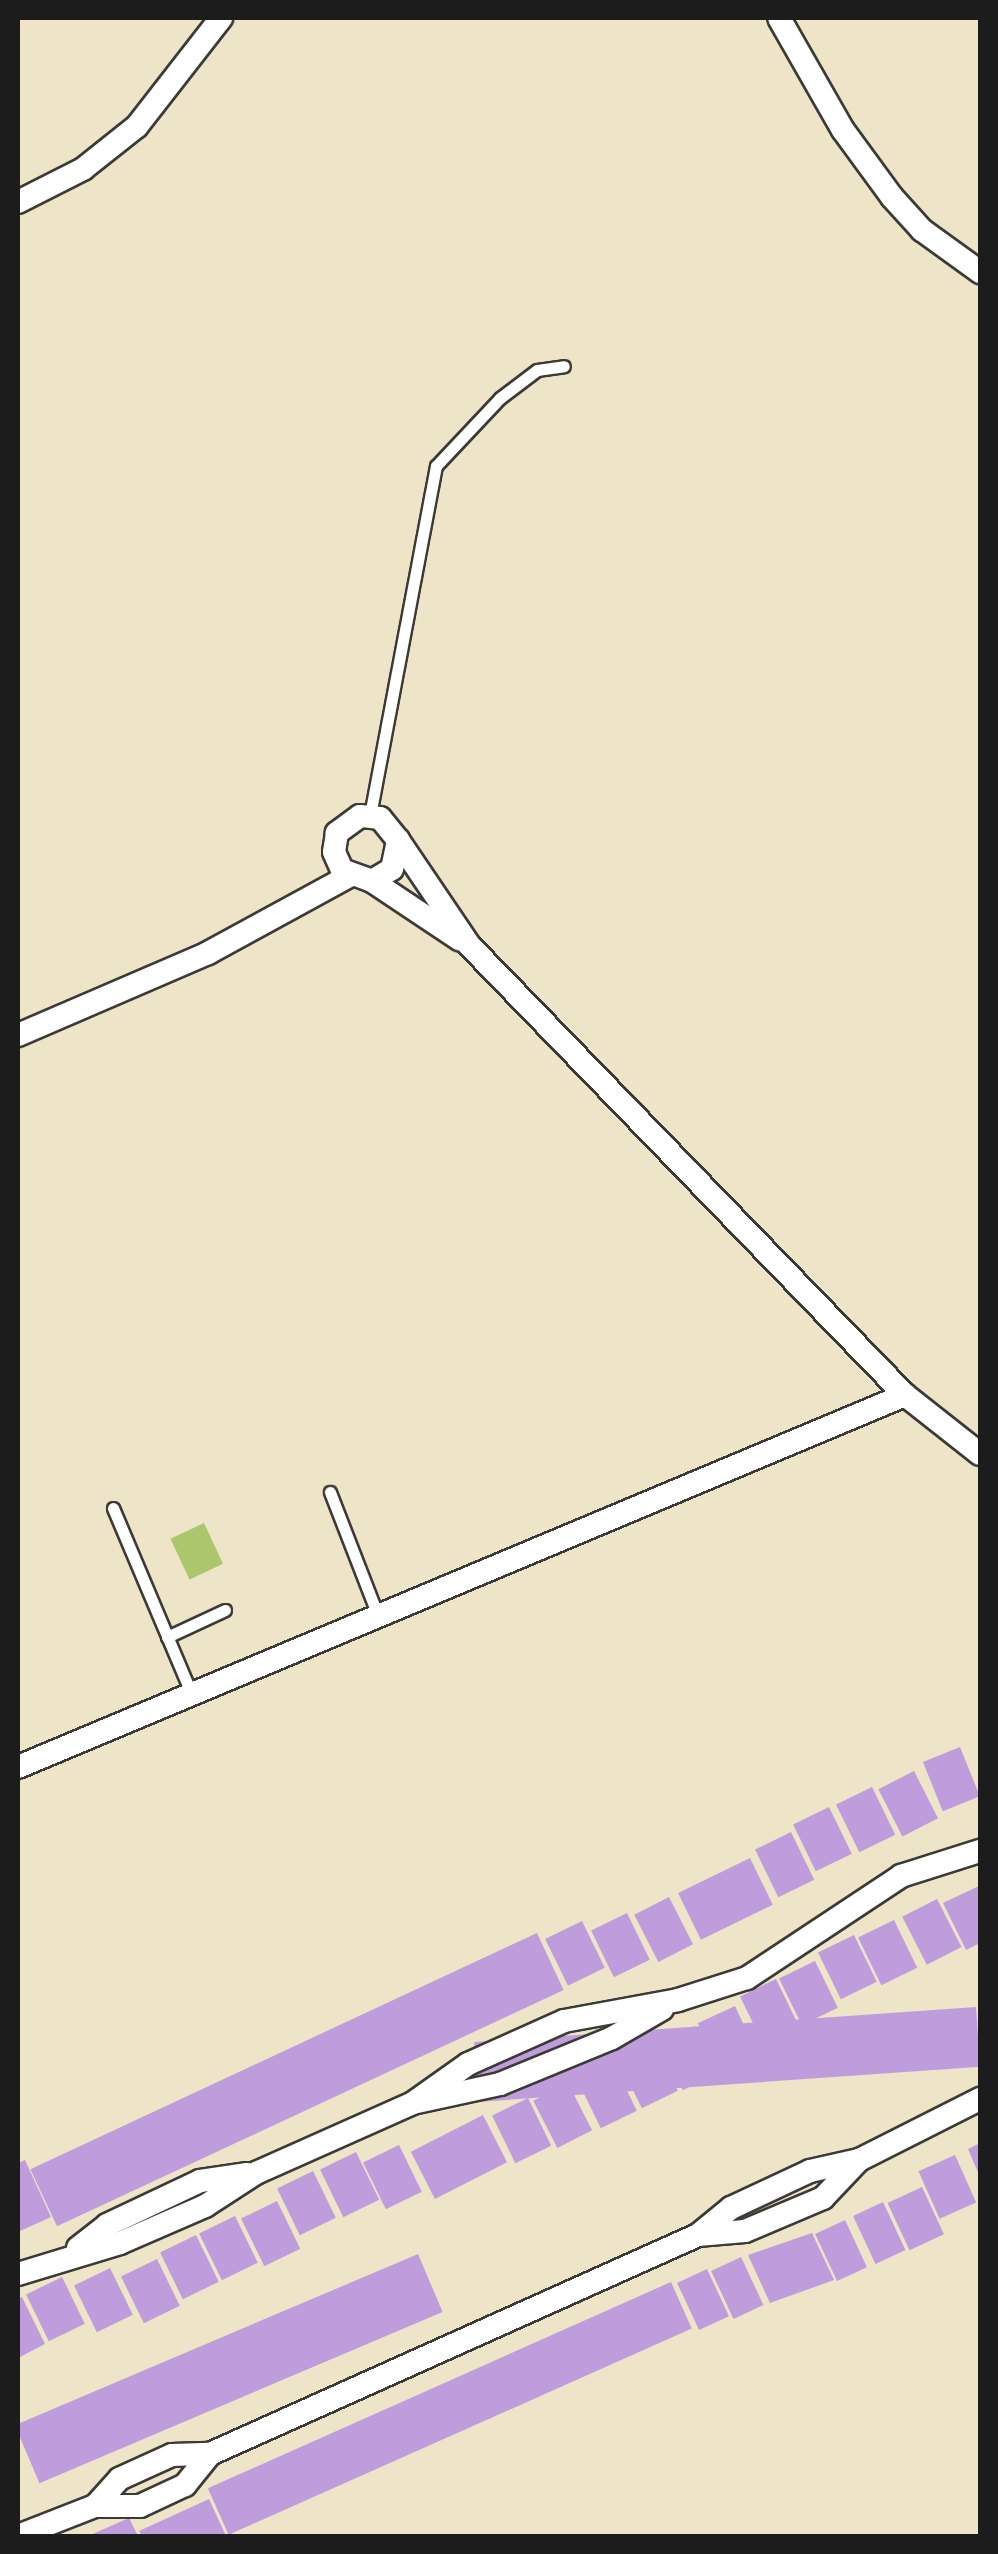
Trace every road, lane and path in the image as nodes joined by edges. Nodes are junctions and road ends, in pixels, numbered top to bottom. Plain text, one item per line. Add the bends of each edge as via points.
1 (221, 18) edge
2 (779, 18) edge
3 (18, 202) edge
4 (980, 272) edge
5 (564, 366) dead end
6 (370, 816) junction
7 (398, 840) junction
8 (360, 878) junction
9 (469, 945) junction
10 (18, 1035) edge
11 (905, 1395) junction
12 (980, 1454) edge
13 (330, 1492) dead end
14 (113, 1508) dead end
15 (225, 1610) dead end
16 (378, 1616) junction
17 (167, 1637) junction
18 (191, 1693) junction
19 (18, 1768) edge
20 (980, 1851) edge
21 (678, 2000) junction
22 (980, 2100) edge
23 (413, 2102) junction
24 (18, 2274) edge
25 (210, 2454) junction
26 (95, 2506) junction
27 (18, 2536) edge

1 - 3 street via 137,126 83,169
2 - 4 street via 843,130 892,197 922,230
5 - 6 lane via 537,370 500,398 436,466
6 - 7 street via 388,823
6 - 8 street via 351,819 334,842 336,862
7 - 8 street via 392,869
7 - 9 street
8 - 9 street
8 - 10 street
9 - 11 street
11 - 12 street
11 - 16 street
13 - 16 lane
14 - 17 lane
15 - 17 lane
16 - 18 street
17 - 18 lane
18 - 19 street
20 - 21 street via 901,1876 773,1964
21 - 23 street via 612,2038 500,2084
21 - 23 street via 564,2021 468,2064
22 - 25 street via 859,2160 794,2179 731,2208 698,2235
23 - 24 street via 256,2173 200,2181 107,2225 71,2254
25 - 26 street via 172,2455 119,2479
25 - 26 street via 185,2485 140,2506
26 - 27 street

